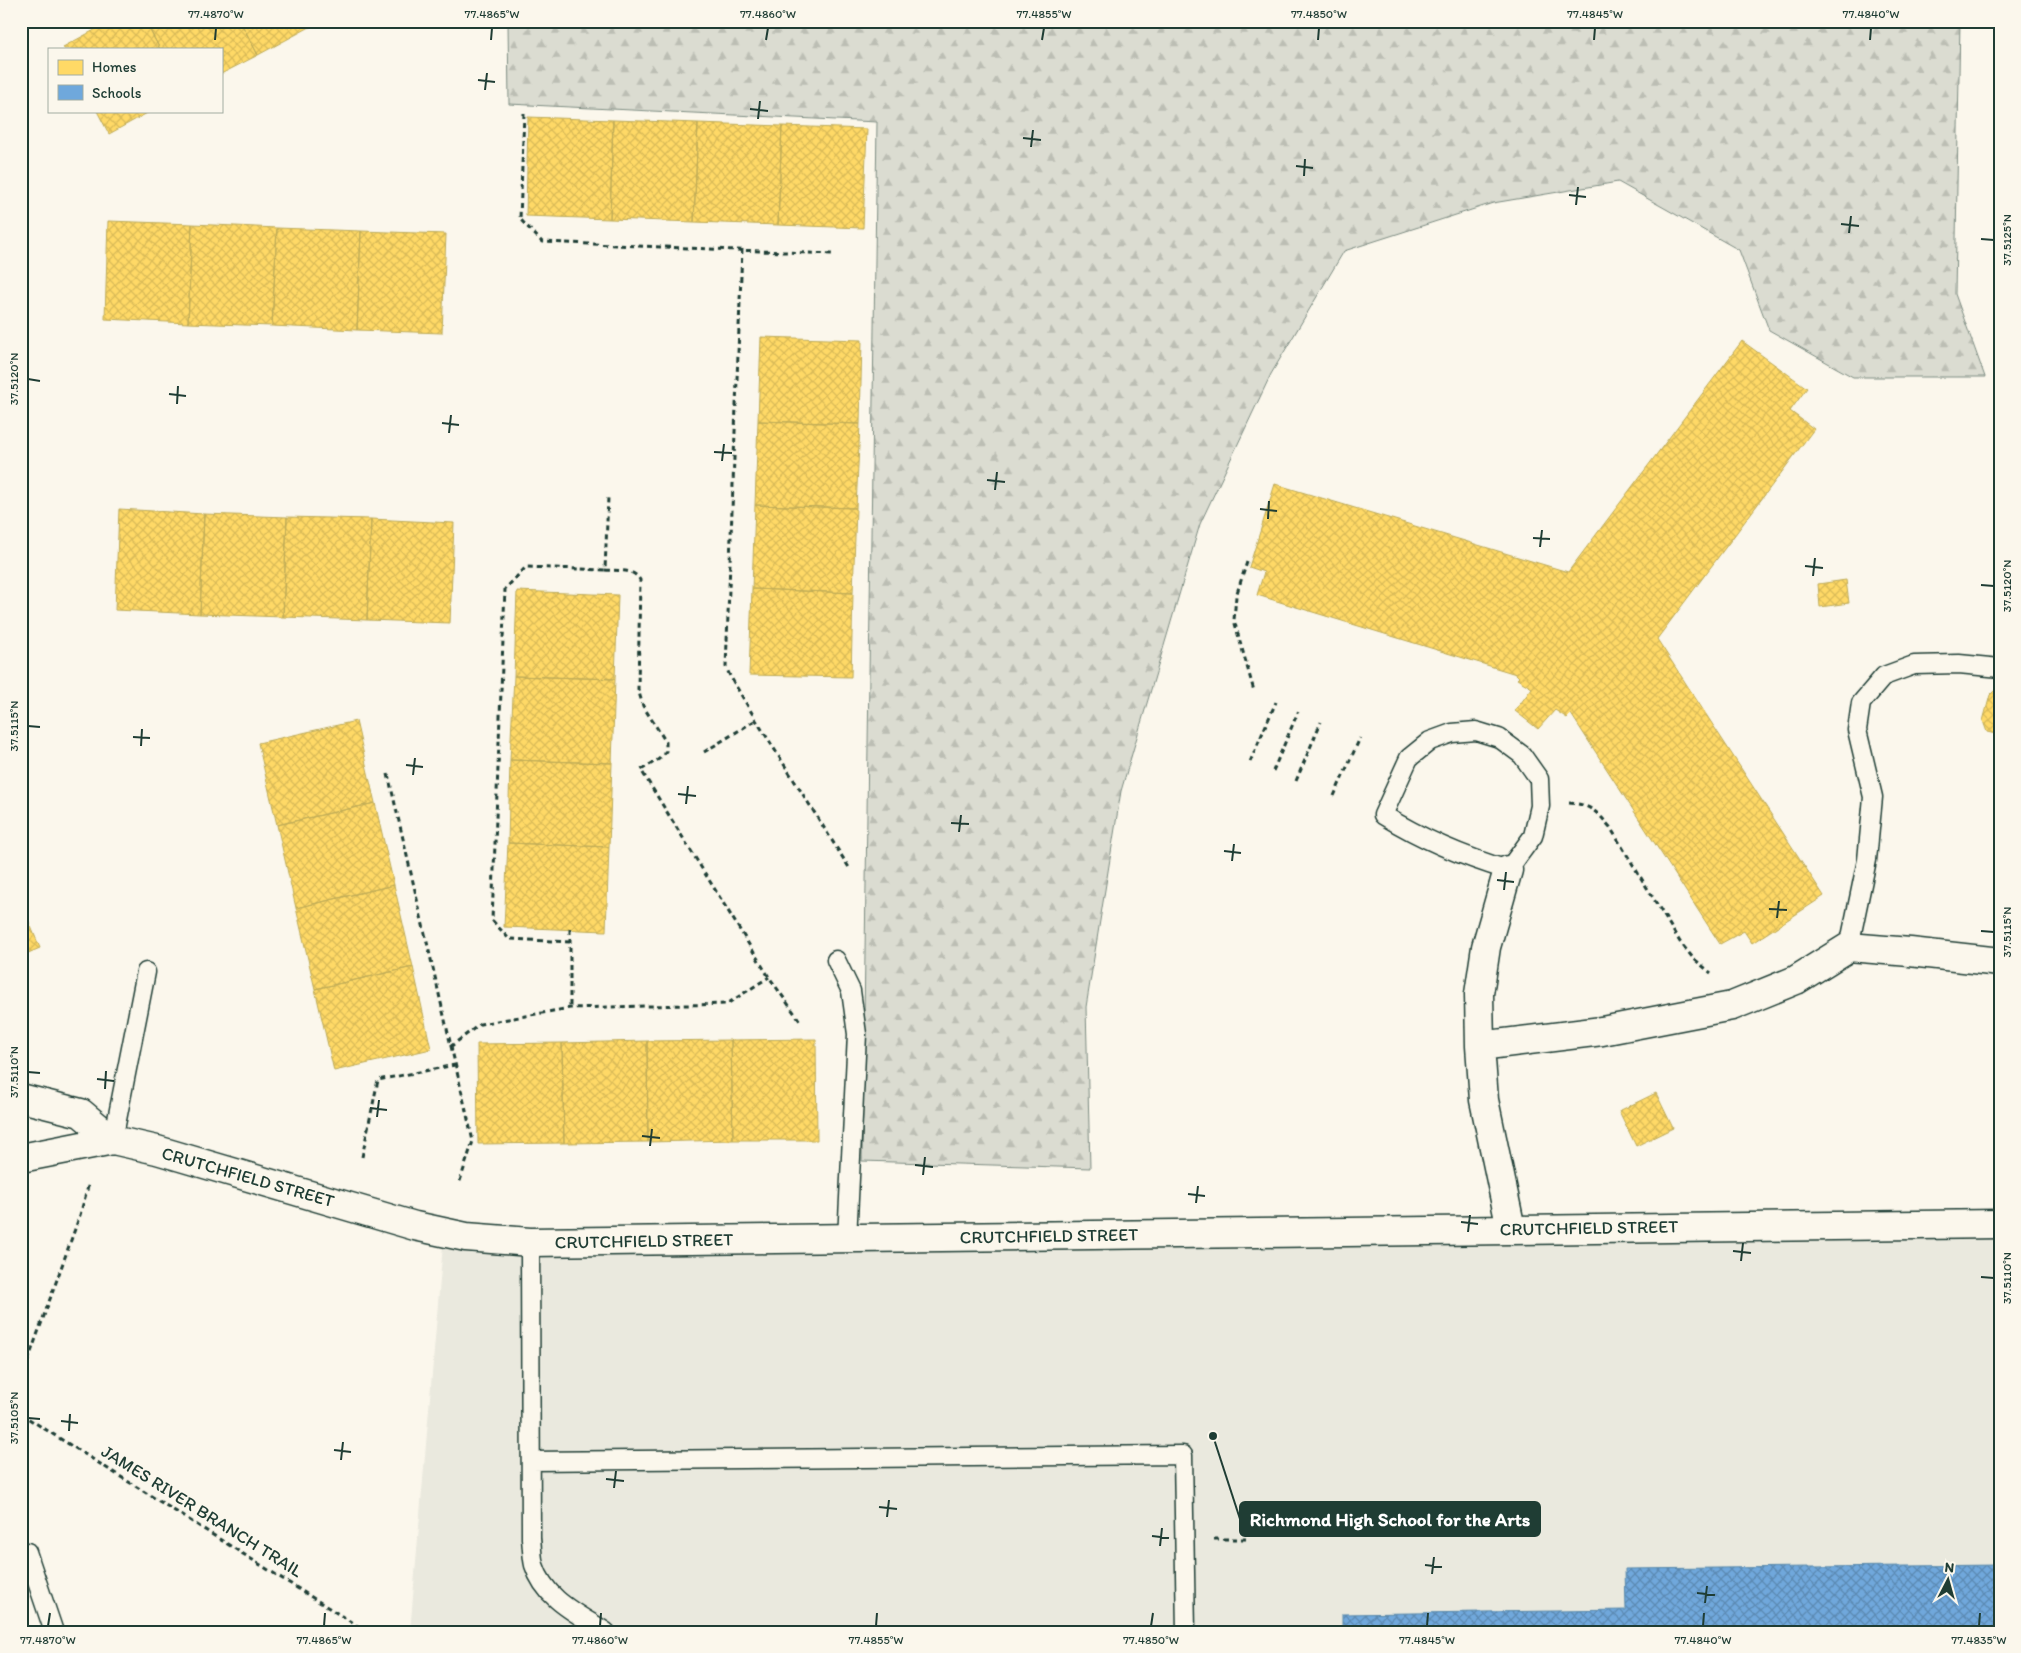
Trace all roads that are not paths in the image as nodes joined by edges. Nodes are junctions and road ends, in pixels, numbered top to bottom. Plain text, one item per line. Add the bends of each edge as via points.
1 (2000, 668) edge
2 (1508, 870) junction
3 (1849, 947) junction
4 (836, 960) dead end
5 (2000, 962) edge
6 (146, 972) dead end
7 (1480, 1046) junction
8 (21, 1098) edge
9 (112, 1140) junction
10 (21, 1158) edge
11 (2000, 1224) edge
12 (1511, 1229) junction
13 (847, 1239) junction
14 (530, 1242) junction
15 (531, 1461) junction
16 (21, 1552) edge
17 (54, 1632) edge
18 (606, 1632) edge
19 (1186, 1632) edge

1 - 3 lane via 1959,664 1914,665 1884,676 1860,703 1857,730 1873,797 1867,860
2 - 2 lane via 1533,836 1540,806 1539,779 1522,755 1499,738 1476,731 1452,733 1430,741 1409,758 1383,815 1412,833 1480,862
2 - 7 street via 1486,947 1479,994
3 - 5 street
3 - 7 street via 1796,980 1732,1006 1602,1031
4 - 13 lane via 851,991 857,1034
6 - 9 lane
7 - 12 street via 1484,1100
8 - 9 street, CRUTCHFIELD STREET via 80,1113
9 - 10 street, CRUTCHFIELD STREET
9 - 14 street, CRUTCHFIELD STREET via 167,1153 415,1226 466,1237
11 - 12 street, CRUTCHFIELD STREET
12 - 13 street, CRUTCHFIELD STREET
13 - 14 street, CRUTCHFIELD STREET
14 - 15 lane
15 - 18 lane via 531,1538 534,1564 542,1584 555,1599
15 - 19 lane via 1183,1455
16 - 17 lane via 27,1552

